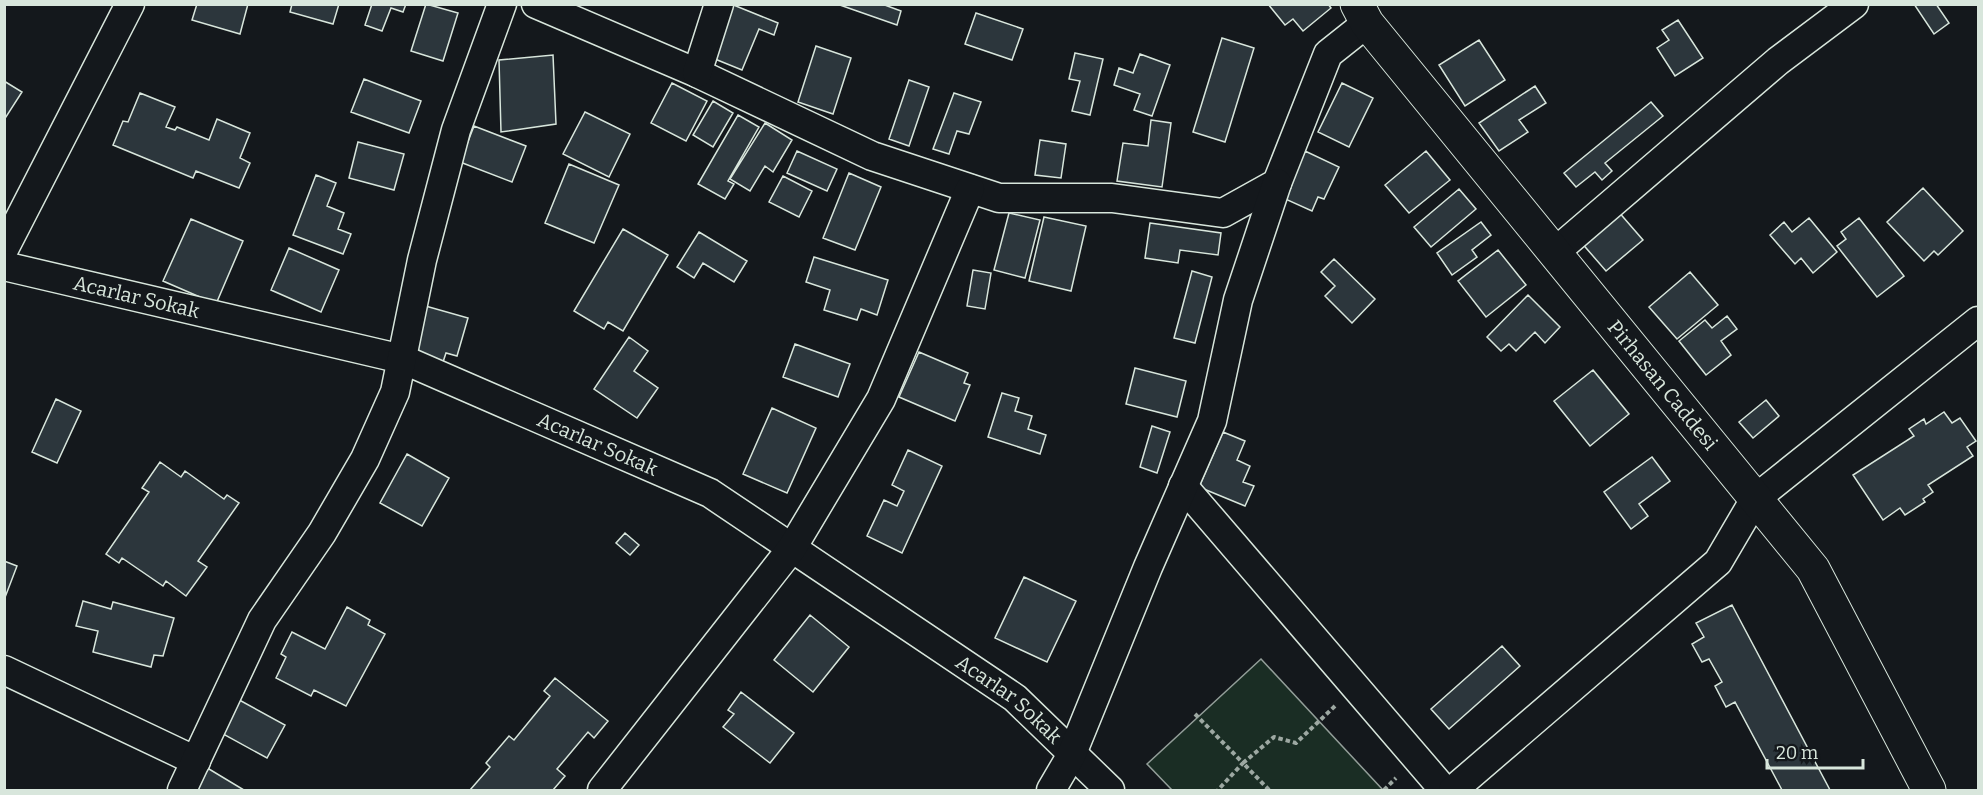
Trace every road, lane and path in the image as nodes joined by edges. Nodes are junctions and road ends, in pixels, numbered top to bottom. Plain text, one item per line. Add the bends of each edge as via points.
1 (130, 4) edge
2 (502, 4) edge
3 (536, 4) edge
4 (719, 4) edge
5 (1854, 4) edge
6 (1362, 14) edge
7 (697, 73) junction
8 (1277, 183) junction
9 (970, 189) junction
10 (4, 249) edge
11 (1554, 253) junction
12 (4, 266) edge
13 (1978, 321) edge
14 (402, 359) junction
15 (1184, 486) junction
16 (1755, 499) junction
17 (792, 548) junction
18 (4, 670) edge
19 (1355, 687) junction
20 (1195, 714) dead end
21 (1071, 756) junction
22 (196, 761) junction
23 (1243, 763) junction
24 (182, 790) edge
25 (602, 790) edge
26 (1051, 790) edge
27 (1110, 790) edge
28 (1218, 790) edge
29 (1269, 790) edge
30 (1444, 790) edge
31 (1453, 790) edge
32 (1929, 790) edge

1 - 10 street
2 - 14 street via 456,130 422,260
3 - 7 street
4 - 7 street
5 - 11 street via 1778,61
6 - 8 street via 1328,54
6 - 11 street, Pirhasan Caddesi
7 - 9 street via 872,156
8 - 9 street via 1223,213 1112,198 999,198
8 - 15 street via 1238,300 1212,421
9 - 17 street via 881,399
11 - 16 street, Pirhasan Caddesi
12 - 14 street, Acarlar Sokak
13 - 16 street
14 - 17 street, Acarlar Sokak via 710,493
14 - 22 street via 395,392 365,459 262,620
15 - 19 street
15 - 21 street
16 - 31 street via 1718,562
16 - 32 street, Pirhasan Caddesi via 1813,570
17 - 21 street, Acarlar Sokak via 1015,698
17 - 25 street
18 - 22 street
19 - 23 path via 1296,743 1274,737
19 - 30 street
20 - 23 path
21 - 26 street
21 - 27 street, Acarlar Sokak
22 - 24 street
23 - 28 path
23 - 29 path

